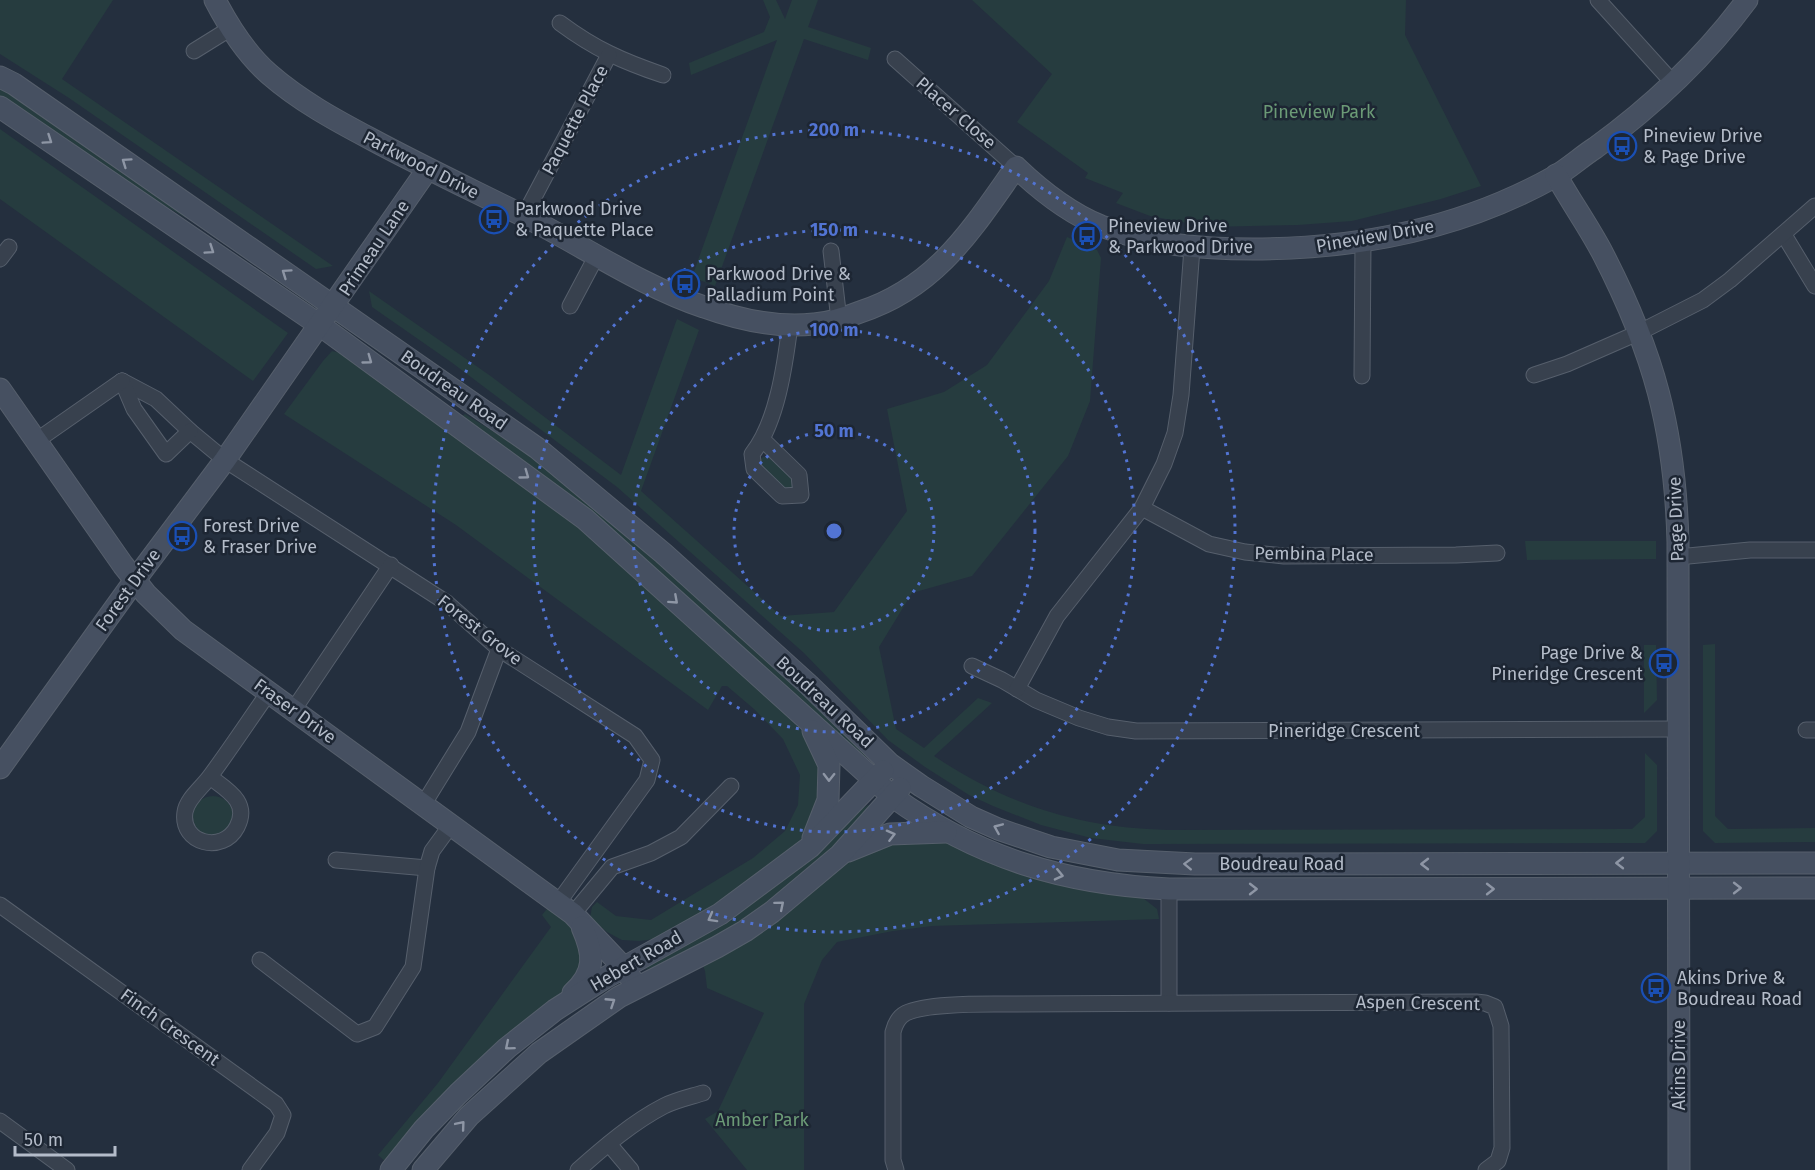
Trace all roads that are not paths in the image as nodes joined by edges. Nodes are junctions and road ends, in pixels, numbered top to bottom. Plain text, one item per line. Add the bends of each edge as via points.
1 (215, 0) edge
2 (1598, 0) edge
3 (1747, 0) edge
4 (560, 23) dead end
5 (231, 28) junction
6 (194, 51) dead end
7 (609, 55) junction
8 (895, 59) dead end
9 (663, 75) dead end
10 (0, 77) edge
11 (1674, 84) junction
12 (0, 107) edge
13 (1016, 166) junction
14 (427, 170) junction
15 (1557, 175) junction
16 (1815, 206) edge
17 (524, 216) junction
18 (1784, 235) junction
19 (1363, 242) junction
20 (1192, 248) junction
21 (831, 251) dead end
22 (597, 255) junction
23 (1815, 286) edge
24 (334, 306) junction
25 (570, 306) dead end
26 (839, 320) junction
27 (790, 325) junction
28 (321, 326) junction
29 (1640, 332) junction
30 (1534, 375) dead end
31 (1362, 376) dead end
32 (122, 381) junction
33 (0, 389) edge
34 (190, 431) junction
35 (763, 440) dead end
36 (36, 441) junction
37 (225, 460) junction
38 (1142, 508) junction
39 (1815, 550) edge
40 (1497, 553) dead end
41 (1678, 557) junction
42 (391, 565) junction
43 (135, 580) junction
44 (499, 649) junction
45 (972, 666) dead end
46 (1017, 689) junction
47 (269, 692) junction
48 (294, 709) junction
49 (809, 723) junction
50 (1678, 729) junction
51 (890, 764) junction
52 (0, 768) edge
53 (210, 777) dead end
54 (908, 778) junction
55 (874, 781) junction
56 (731, 786) dead end
57 (893, 797) junction
58 (423, 805) junction
59 (451, 825) junction
60 (946, 832) junction
61 (810, 847) junction
62 (840, 855) junction
63 (336, 860) dead end
64 (1678, 863) junction
65 (1815, 863) edge
66 (427, 868) junction
67 (1678, 888) junction
68 (1815, 888) edge
69 (1169, 890) junction
70 (0, 905) edge
71 (570, 913) junction
72 (260, 960) dead end
73 (623, 967) junction
74 (637, 987) junction
75 (1169, 1002) junction
76 (555, 1010) junction
77 (703, 1093) dead end
78 (0, 1121) edge
79 (609, 1144) junction
80 (67, 1170) edge
81 (250, 1170) edge
82 (391, 1170) edge
83 (423, 1170) edge
84 (578, 1170) edge
85 (632, 1170) edge
86 (896, 1170) edge
87 (1486, 1170) edge
88 (1679, 1170) edge

1 - 5 main road, Parkwood Drive
2 - 11 street
3 - 11 main road, Pineview Drive
4 - 7 street, Paquette Place
5 - 6 street
5 - 14 main road, Parkwood Drive via 269,74 314,109
7 - 9 street, Paquette Place
7 - 17 street, Paquette Place
8 - 13 street, Placer Close
24 -> 10 main road, Boudreau Road
11 - 15 main road, Pineview Drive
12 -> 28 main road, Boudreau Road
13 - 20 main road, Pineview Drive via 1059,203 1101,225
13 - 26 main road, Parkwood Drive via 966,236 930,275 878,307
14 - 17 main road, Parkwood Drive
14 - 24 main road, Primeau Lane
15 - 19 main road, Pineview Drive via 1468,216
15 - 29 main road, Page Drive via 1602,252
16 - 18 street
17 - 22 main road, Parkwood Drive
18 - 23 street
18 - 29 street via 1703,300
19 - 20 main road, Pineview Drive via 1299,249
19 - 31 street
20 - 38 street via 1175,433
21 - 26 street
22 - 25 street
22 - 27 main road, Parkwood Drive via 704,308
24 - 28 main road, Primeau Lane
24 - 51 main road, Boudreau Road via 537,448 663,553
26 - 27 main road, Parkwood Drive
27 - 35 street via 772,418
28 - 37 main road, Forest Drive
28 -> 49 main road, Boudreau Road via 585,519
29 - 30 street
29 - 41 main road, Page Drive via 1668,425 1676,485
32 - 34 street, Forest Grove via 156,399
32 - 34 street via 134,409 166,454
32 - 36 street
33 - 36 main road, Fraser Drive
34 - 37 street, Forest Grove
36 - 43 main road, Fraser Drive
37 - 42 street, Forest Grove
37 - 43 main road, Forest Drive
38 - 40 street, Pembina Place via 1209,544 1245,552 1284,556
38 - 46 street via 1057,616
39 - 41 street via 1750,550
41 - 50 main road, Page Drive
42 - 44 street, Forest Grove via 447,603
42 - 48 street
43 - 47 main road, Fraser Drive via 183,630
43 - 52 main road, Forest Drive
44 - 58 street via 468,732
44 - 71 street, Forest Grove via 635,736 652,760 647,780
45 - 46 street, Pineridge Crescent
46 - 50 street, Pineridge Crescent via 1079,718 1136,731
47 - 48 main road, Fraser Drive
47 - 53 street
48 - 58 main road, Fraser Drive
49 - 55 main road, Boudreau Road
49 -> 61 main road via 829,765 828,800
50 - 64 main road, Page Drive
51 - 54 main road, Boudreau Road
51 - 55 main road, Hebert Road
54 - 57 main road, Hebert Road
64 -> 54 main road, Boudreau Road via 1195,864 1118,860 1051,847 998,829 949,805
55 - 57 main road, Boudreau Road
55 - 61 main road, Hebert Road
56 - 71 street via 681,837 612,867
57 - 60 main road, Boudreau Road
57 - 62 main road, Hebert Road
58 - 59 main road, Fraser Drive
59 - 66 street via 432,851
59 - 71 main road, Fraser Drive
62 -> 60 main road via 890,834
60 -> 69 main road, Boudreau Road via 1045,872 1100,884
61 -> 73 main road, Hebert Road via 720,914
74 -> 62 main road, Hebert Road via 745,931
63 - 66 street
64 - 65 main road, Boudreau Road
64 - 67 main road, Page Drive
66 - 72 street via 412,968 375,1027 357,1034
67 -> 68 main road, Boudreau Road
69 -> 67 main road, Boudreau Road
67 - 88 main road, Akins Drive
69 - 75 street
70 - 81 street, Finch Crescent via 276,1104 283,1115 277,1133
71 - 73 main road, Fraser Drive
71 - 76 main road via 591,952 591,968 581,986
73 - 74 main road, Fraser Drive
73 - 76 main road, Hebert Road
83 -> 74 main road, Hebert Road via 469,1116 523,1067 578,1024
75 - 86 street, Aspen Crescent via 977,1004 905,1014 893,1032
75 - 87 street, Aspen Crescent via 1490,1004 1499,1013 1501,1026 1502,1148 1498,1161
76 -> 82 main road, Hebert Road via 458,1094
77 - 79 street via 666,1104
78 - 80 street
79 - 84 street
79 - 85 street

